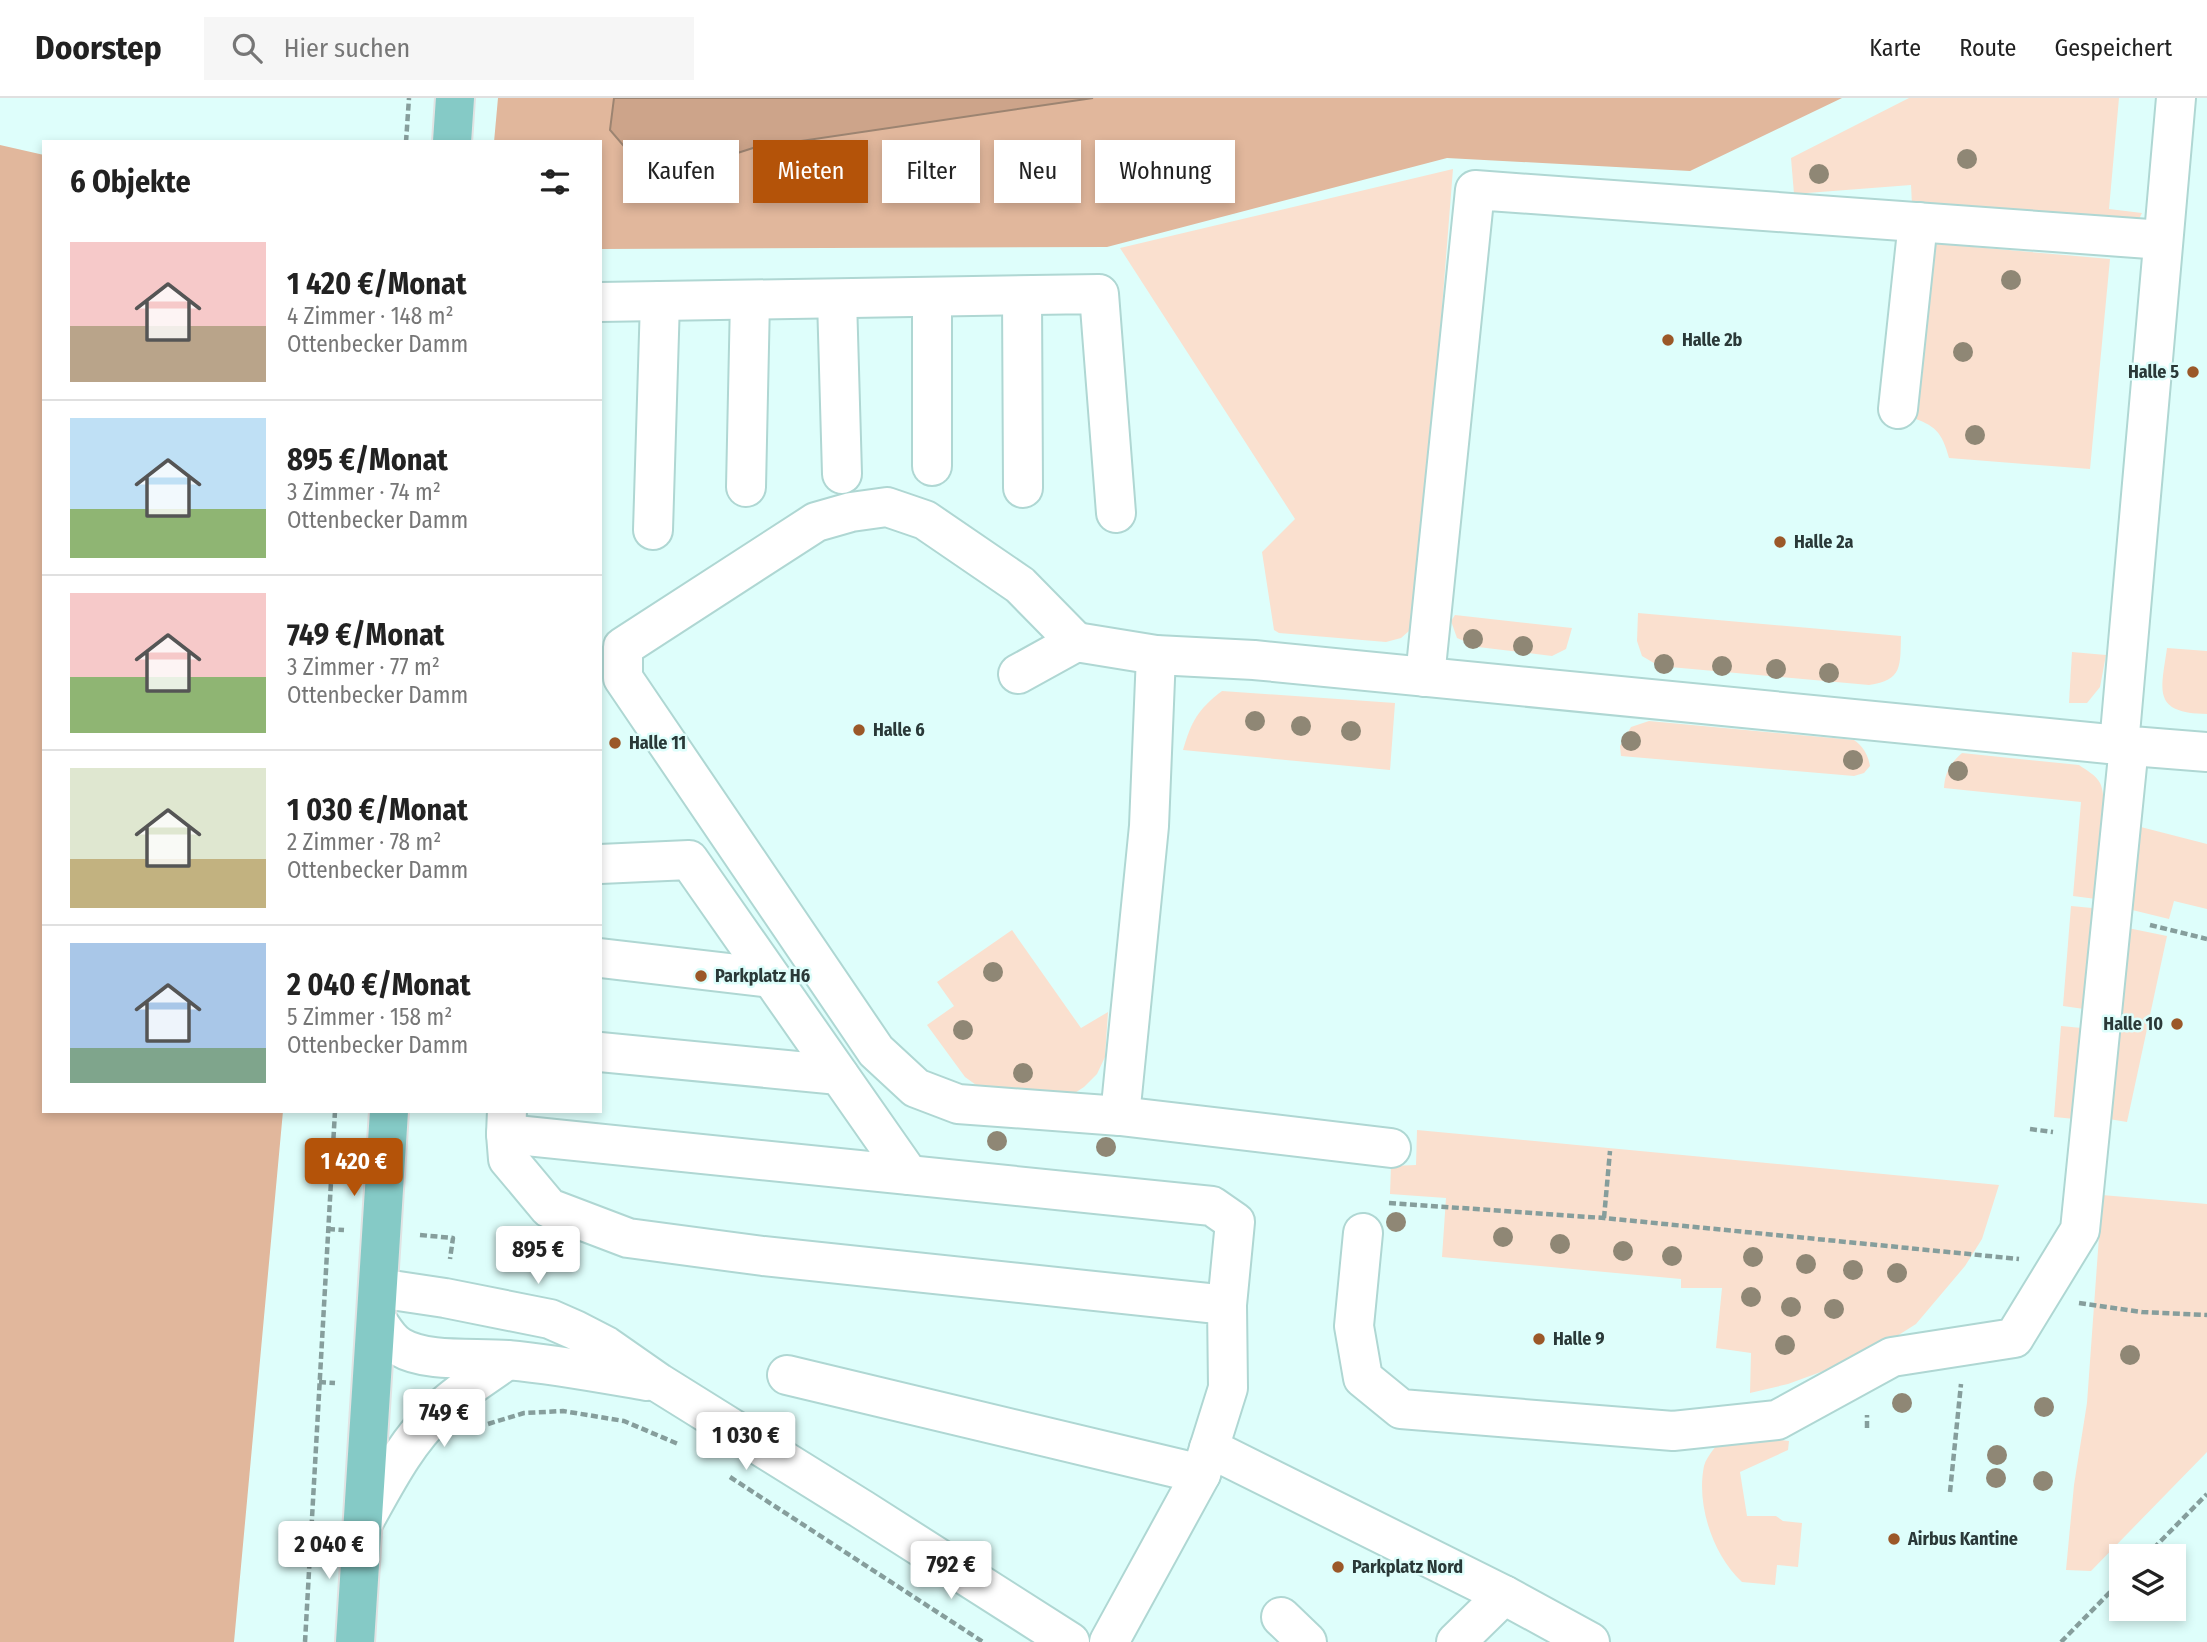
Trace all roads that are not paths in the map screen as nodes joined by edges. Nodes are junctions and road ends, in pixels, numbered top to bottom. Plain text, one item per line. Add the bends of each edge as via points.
1 (455, 98) edge
2 (2176, 98) edge
3 (452, 140) edge
4 (1918, 222) junction
5 (2164, 240) junction
6 (1022, 296) junction
7 (932, 297) junction
8 (837, 299) junction
9 (750, 300) junction
10 (660, 301) junction
11 (602, 302) edge
12 (1898, 409) dead end
13 (932, 466) dead end
14 (842, 474) dead end
15 (746, 487) dead end
16 (1023, 488) dead end
17 (1116, 513) dead end
18 (653, 530) dead end
19 (1076, 642) junction
20 (1156, 655) junction
21 (1018, 674) dead end
22 (1424, 677) junction
23 (2124, 745) junction
24 (2207, 752) edge
25 (602, 864) edge
26 (602, 958) edge
27 (771, 978) junction
28 (602, 1052) edge
29 (839, 1075) junction
30 (389, 1113) edge
31 (1120, 1116) junction
32 (507, 1123) edge
33 (1391, 1148) dead end
34 (909, 1175) junction
35 (1372, 1218) road end
36 (377, 1303) junction
37 (1227, 1305) junction
38 (507, 1360) junction
39 (787, 1375) dead end
40 (659, 1384) junction
41 (1205, 1461) junction
42 (363, 1523) junction
43 (1504, 1595) junction
44 (355, 1642) edge
45 (1070, 1642) edge
46 (1109, 1642) edge
47 (1456, 1642) edge
48 (1590, 1642) edge

1 - 3 main road
2 - 5 street
4 - 5 street
4 - 12 street
4 - 22 street via 1475,190
5 - 23 street
6 - 7 street
6 - 16 street
6 - 17 street via 1099,294
7 - 8 street
7 - 13 street
8 - 9 street
8 - 14 street
9 - 10 street
9 - 15 street
10 - 11 street
10 - 18 street
19 - 20 street
19 - 21 street
19 - 31 street via 1020,585 925,520 887,507 816,522 623,647 623,678 876,1051 916,1088 958,1104
20 - 22 street
20 - 31 street via 1149,826
22 - 23 street
23 - 24 street
23 - 35 street via 2080,1230 2014,1338 1892,1357 1777,1420 1673,1431 1401,1409 1363,1378 1354,1326
25 - 27 street via 689,860
26 - 27 street
27 - 29 street
28 - 29 street
29 - 34 street
30 - 36 main road
31 - 33 street
32 - 34 street
32 - 37 street via 508,1159 549,1208 628,1238
34 - 37 street via 1212,1206 1235,1222
36 - 38 street via 400,1348 434,1356
36 - 40 street via 445,1298 550,1319 606,1346
36 - 42 main road
37 - 41 street via 1227,1388
38 - 40 street
38 - 42 street via 438,1411 415,1436
39 - 41 street
40 - 45 street
41 - 43 street
41 - 46 street
42 - 44 main road
43 - 47 street
43 - 48 street

